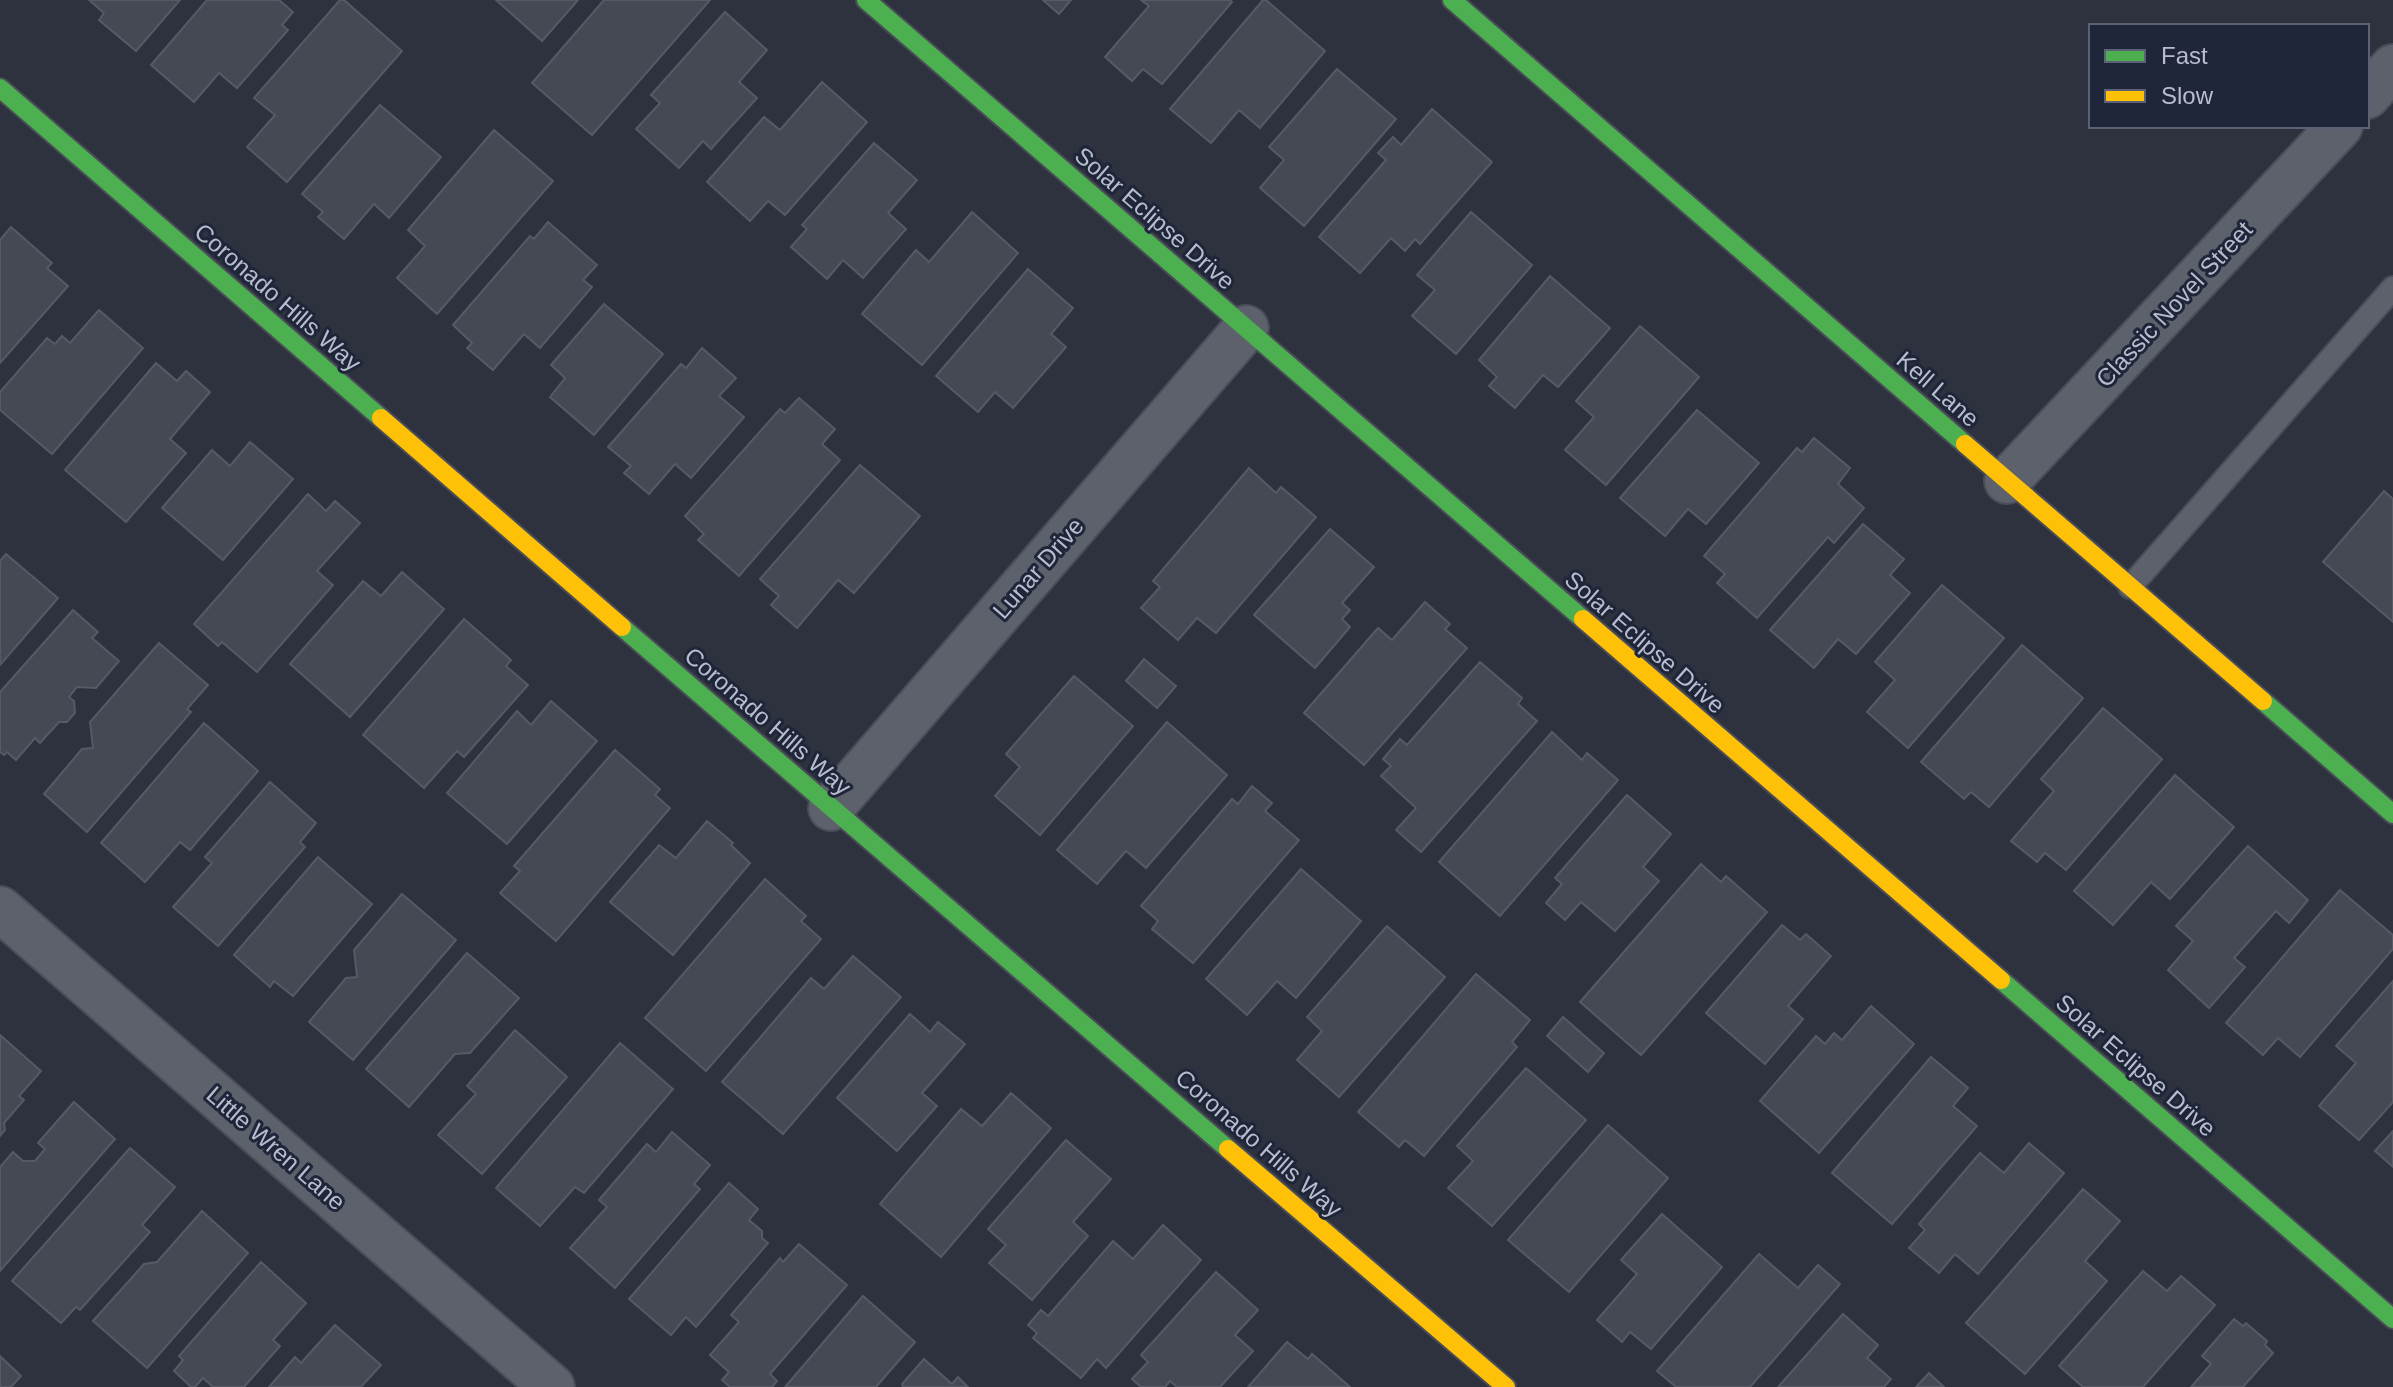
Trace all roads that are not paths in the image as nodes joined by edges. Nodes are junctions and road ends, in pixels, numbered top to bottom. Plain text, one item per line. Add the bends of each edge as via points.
1 (866, 0) edge
2 (1452, 0) edge
3 (2393, 67) edge
4 (0, 88) edge
5 (2369, 94) edge
6 (2338, 128) edge
7 (2393, 288) edge
8 (1246, 328) junction
9 (2007, 481) junction
10 (2130, 587) junction
11 (831, 808) junction
12 (2393, 814) edge
13 (0, 909) edge
14 (2393, 1319) edge
15 (552, 1387) edge
16 (1506, 1387) edge

1 - 8 street, Solar Eclipse Drive
2 - 9 street, Kell Lane
3 - 5 street
4 - 11 street, Coronado Hills Way
6 - 9 street, Classic Novel Street
7 - 10 lane
8 - 11 street, Lunar Drive
8 - 14 street, Solar Eclipse Drive
9 - 10 street, Kell Lane
10 - 12 street, Kell Lane
11 - 16 street, Coronado Hills Way
13 - 15 street, Little Wren Lane

